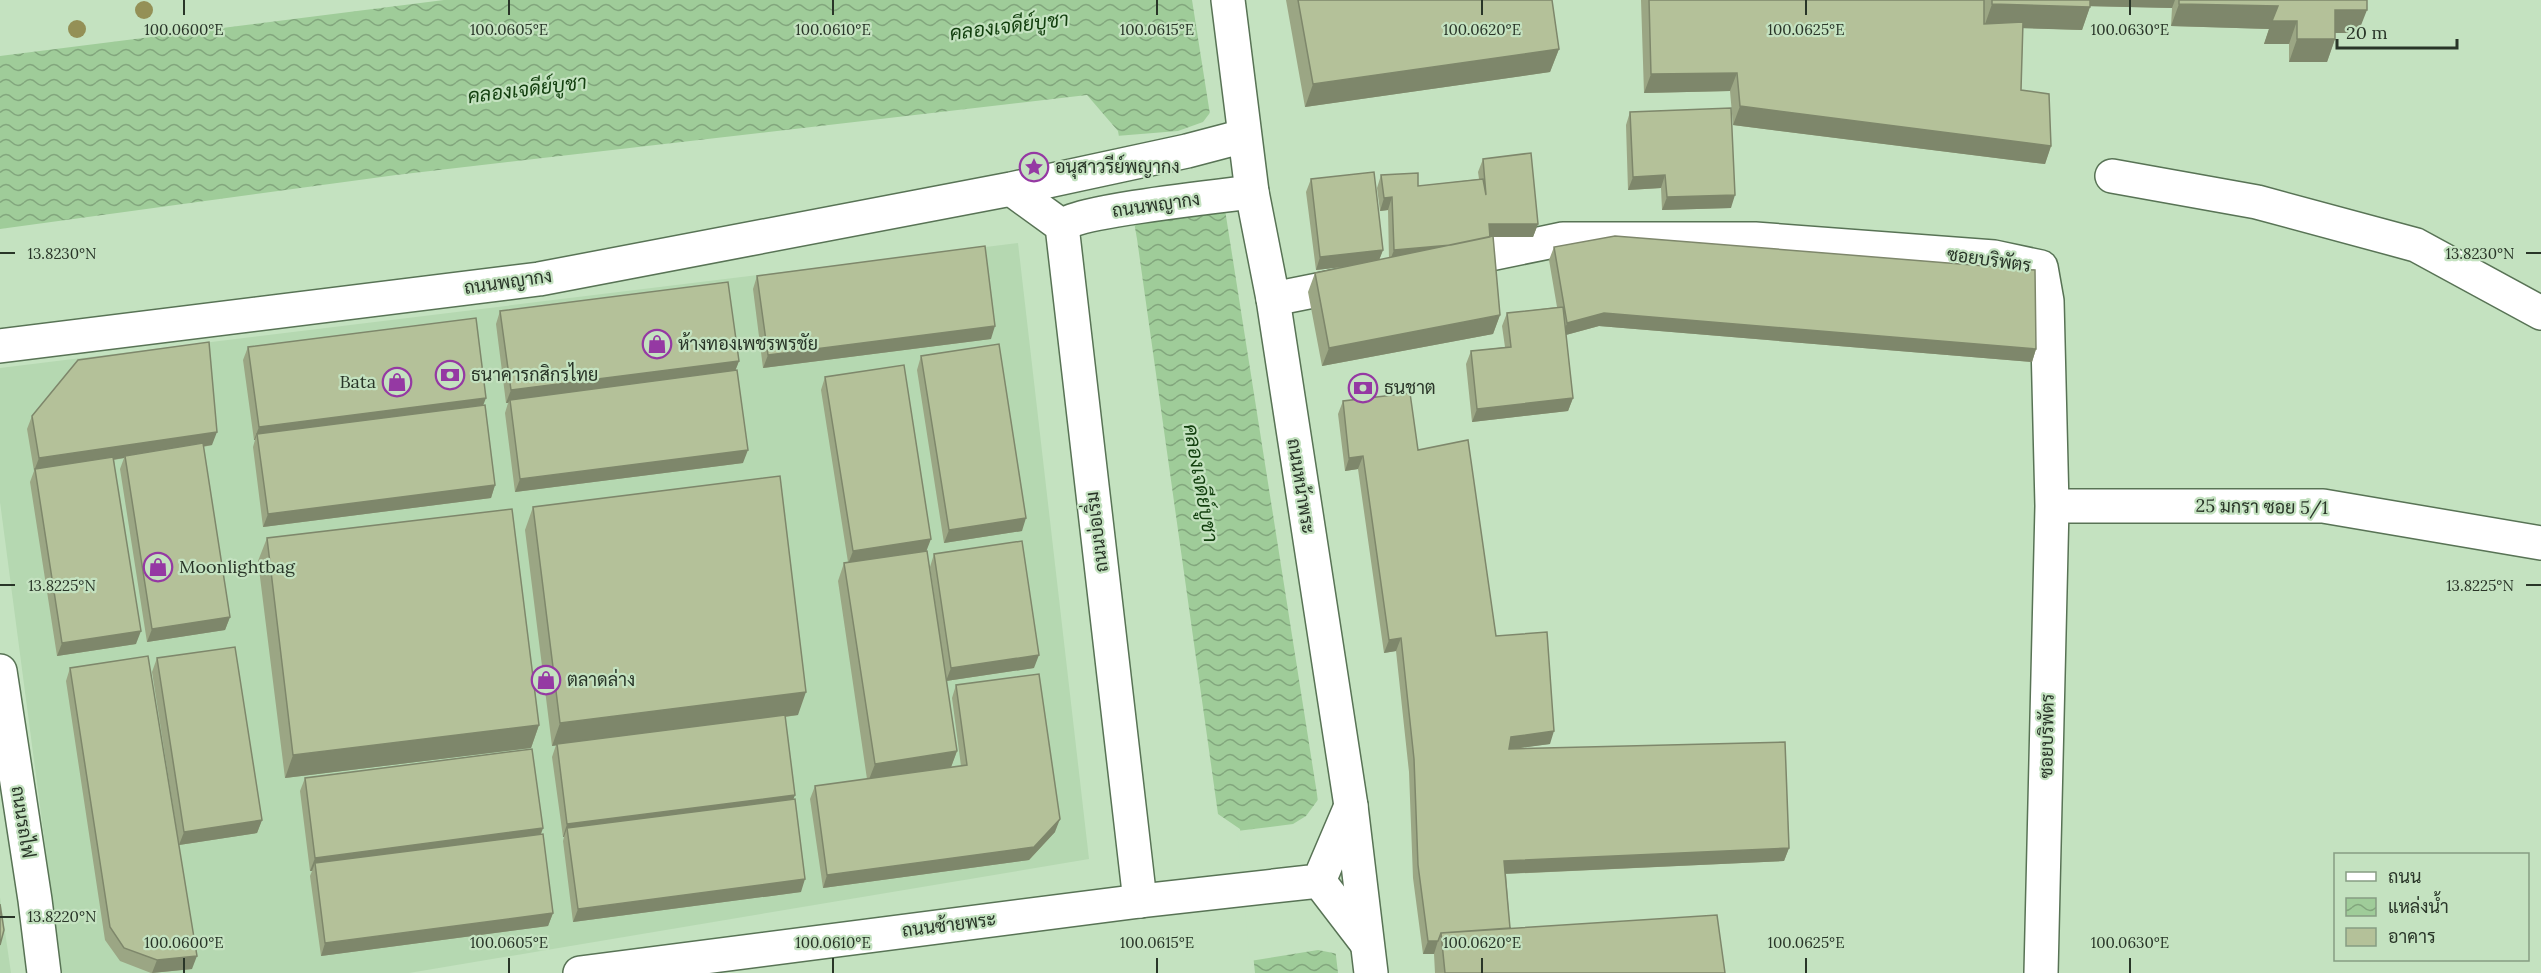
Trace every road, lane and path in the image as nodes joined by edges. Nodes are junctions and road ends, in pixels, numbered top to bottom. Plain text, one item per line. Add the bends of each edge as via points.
1 (1228, 0) edge
2 (1244, 136) junction
3 (2112, 176) dead end
4 (1011, 189) junction
5 (1236, 194) junction
6 (1062, 226) junction
7 (1419, 269) edge
8 (1386, 276) edge
9 (1273, 299) junction
10 (2541, 314) edge
11 (0, 346) edge
12 (2052, 506) junction
13 (2541, 543) edge
14 (0, 671) edge
15 (1351, 806) junction
16 (1319, 881) junction
17 (1156, 899) junction
18 (1365, 941) junction
19 (44, 973) edge
20 (580, 973) edge
21 (1371, 973) edge
22 (2041, 973) edge

1 - 2 street, ถนนหน้าพระ
2 - 4 street, ถนนพญากง
2 - 5 street, ถนนหน้าพระ
3 - 10 street via 2257,202 2416,245
4 - 6 street
4 - 11 street, ถนนพญากง via 539,279
5 - 6 street, ถนนพญากง via 1103,213
5 - 9 street, ถนนหน้าพระ
6 - 17 street, ถนนบ่อเริ่ม
7 - 12 street, ซอยบริพัตร via 1563,239 1755,239 1994,257 2041,267 2047,301
8 - 9 street
9 - 15 street, ถนนหน้าพระ
12 - 13 street, 25 มกรา ซอย 5/1 via 2323,506
12 - 22 street, ซอยบริพัตร
14 - 19 street, ถนนรถไฟ
15 - 16 street
15 - 18 street, ถนนหน้าพระ
16 - 17 street, ถนนซ้ายพระ
16 - 18 street
17 - 20 street, ถนนซ้ายพระ
18 - 21 street, ถนนหน้าพระ

